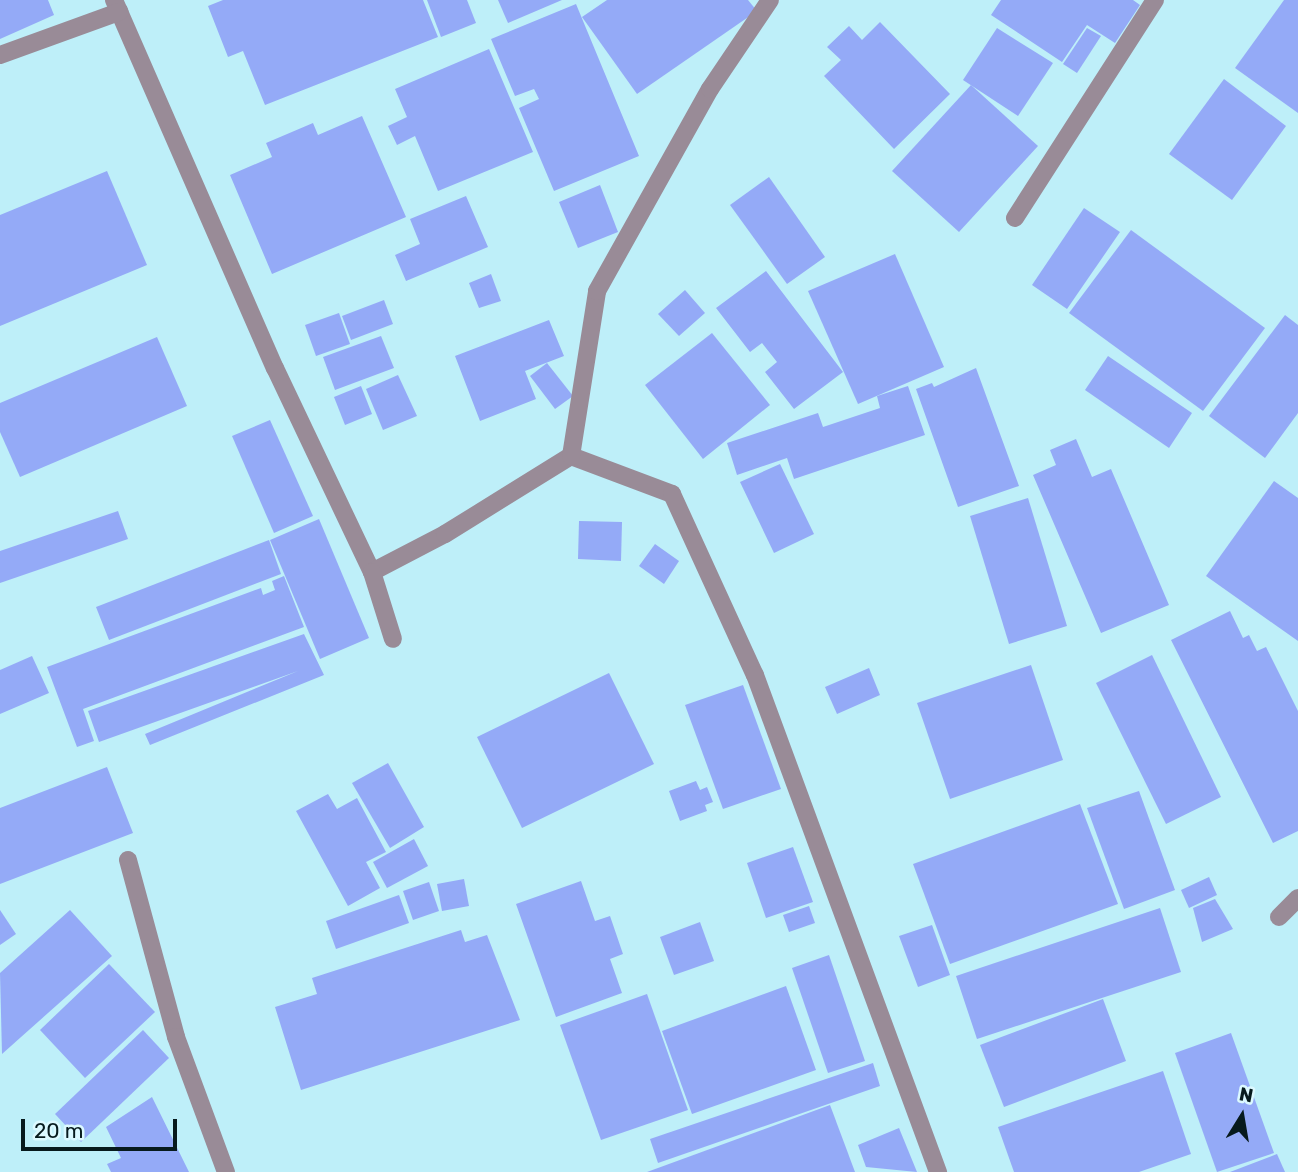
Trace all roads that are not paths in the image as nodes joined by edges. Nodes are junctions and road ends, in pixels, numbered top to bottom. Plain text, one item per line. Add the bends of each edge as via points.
1 (770, 0) edge
2 (1156, 0) edge
3 (117, 6) edge
4 (0, 55) edge
5 (1015, 218) dead end
6 (571, 456) junction
7 (372, 572) junction
8 (394, 639) dead end
9 (128, 860) dead end
10 (1298, 898) edge
11 (1279, 917) dead end
12 (226, 1172) edge
13 (938, 1172) edge

1 - 6 street via 710,89 597,291
2 - 5 street
3 - 4 street
3 - 7 street via 275,368
6 - 7 street via 445,534
6 - 13 street via 672,494 755,675
7 - 8 street
9 - 12 street via 176,1037
10 - 11 street

